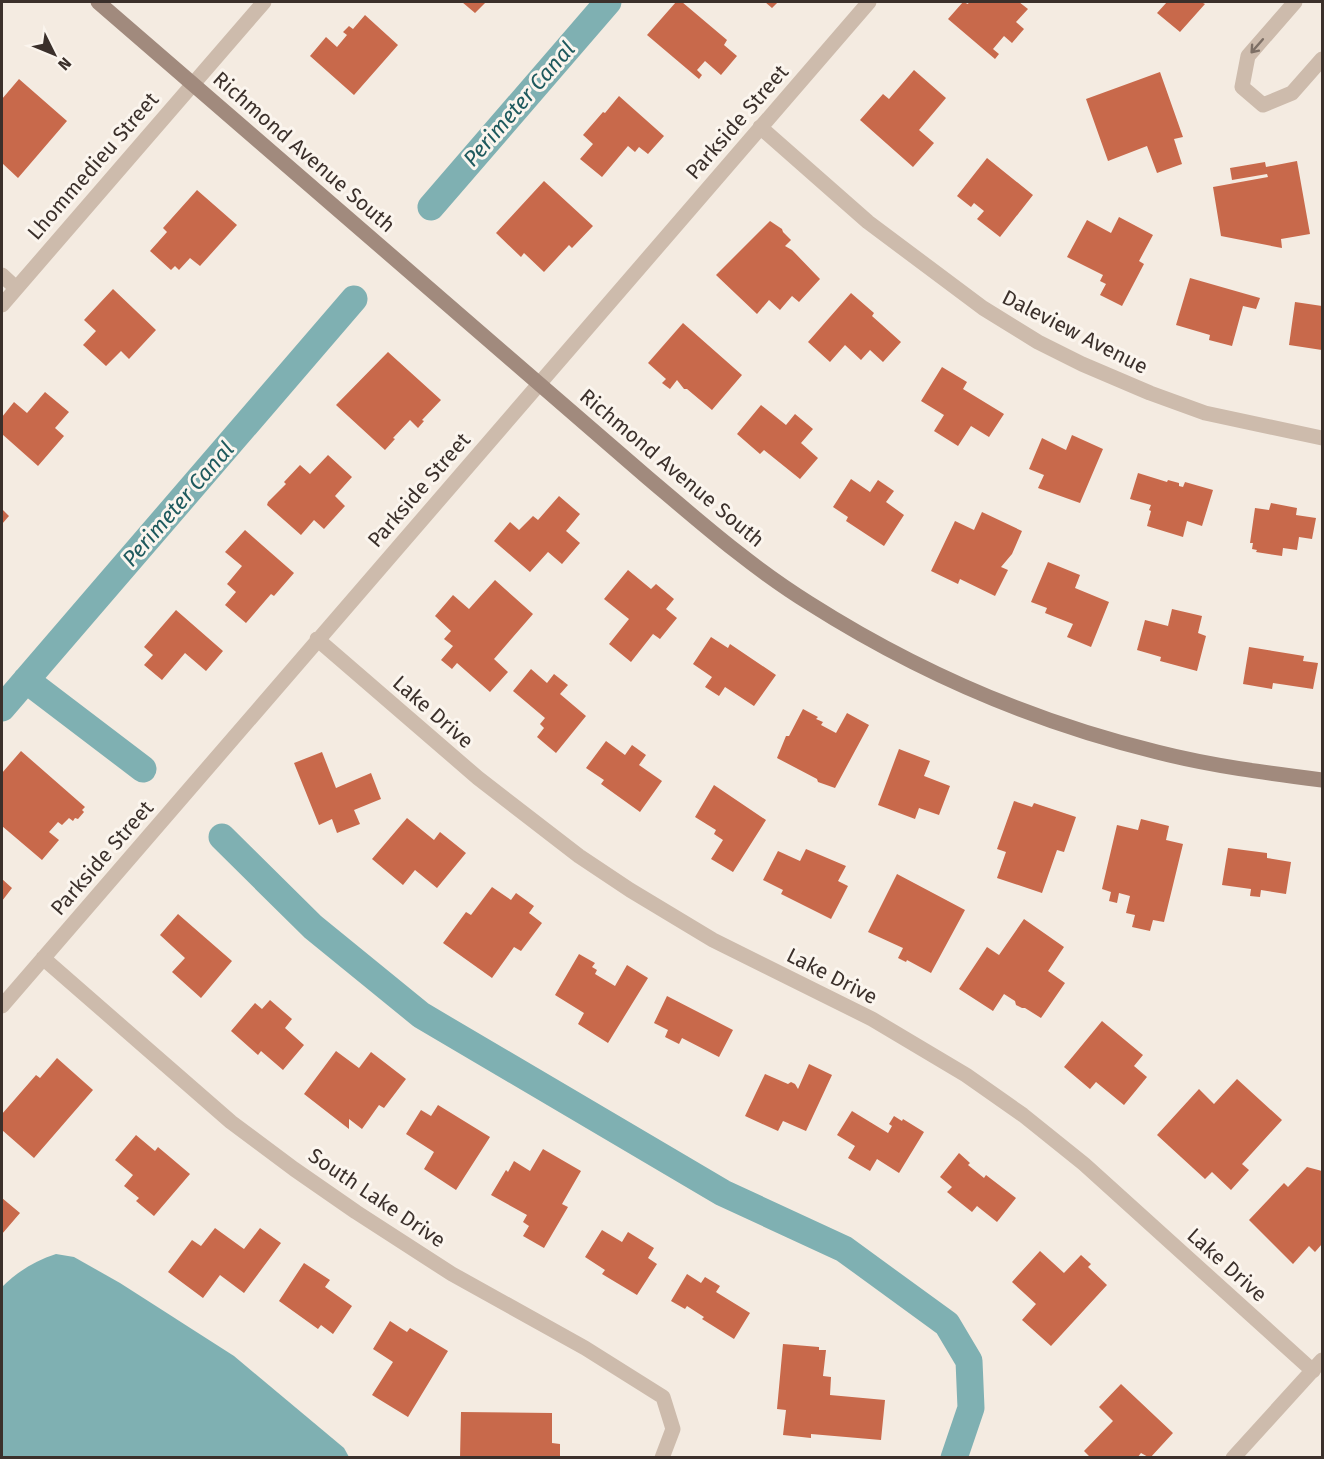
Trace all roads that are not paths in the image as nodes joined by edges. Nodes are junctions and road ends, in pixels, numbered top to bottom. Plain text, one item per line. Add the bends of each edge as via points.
1 (98, 2) edge
2 (264, 2) edge
3 (869, 2) edge
4 (1295, 2) edge
5 (1323, 59) edge
6 (193, 83) junction
7 (760, 127) junction
8 (2, 275) edge
9 (16, 288) junction
10 (2, 305) edge
11 (539, 382) junction
12 (1323, 438) edge
13 (317, 639) junction
14 (1323, 780) edge
15 (43, 958) junction
16 (2, 1006) edge
17 (1318, 1366) edge
18 (662, 1458) edge
19 (1233, 1458) edge

1 - 6 street, Richmond Avenue South
2 - 6 street, Lhommedieu Street
3 - 7 street, Parkside Street
4 -> 5 street via 1248,56 1242,87 1263,105 1292,93
6 - 9 street, Lhommedieu Street
6 - 11 street, Richmond Avenue South
7 - 11 street, Parkside Street
7 - 12 street, Daleview Avenue via 868,222 983,308 1038,342 1150,393 1205,413
8 - 9 street
9 - 10 street, Lhommedieu Street
11 - 13 street, Parkside Street
11 - 14 street, Richmond Avenue South via 720,539 770,577 852,629 936,673 1067,726 1158,752 1251,771
13 - 15 street, Parkside Street
13 - 17 street, Lake Drive via 478,778 596,867 713,940 873,1019 1023,1115
15 - 16 street, Parkside Street
15 - 18 street, South Lake Drive via 231,1122 294,1169 452,1274 585,1348 663,1397 673,1429
17 - 19 street

